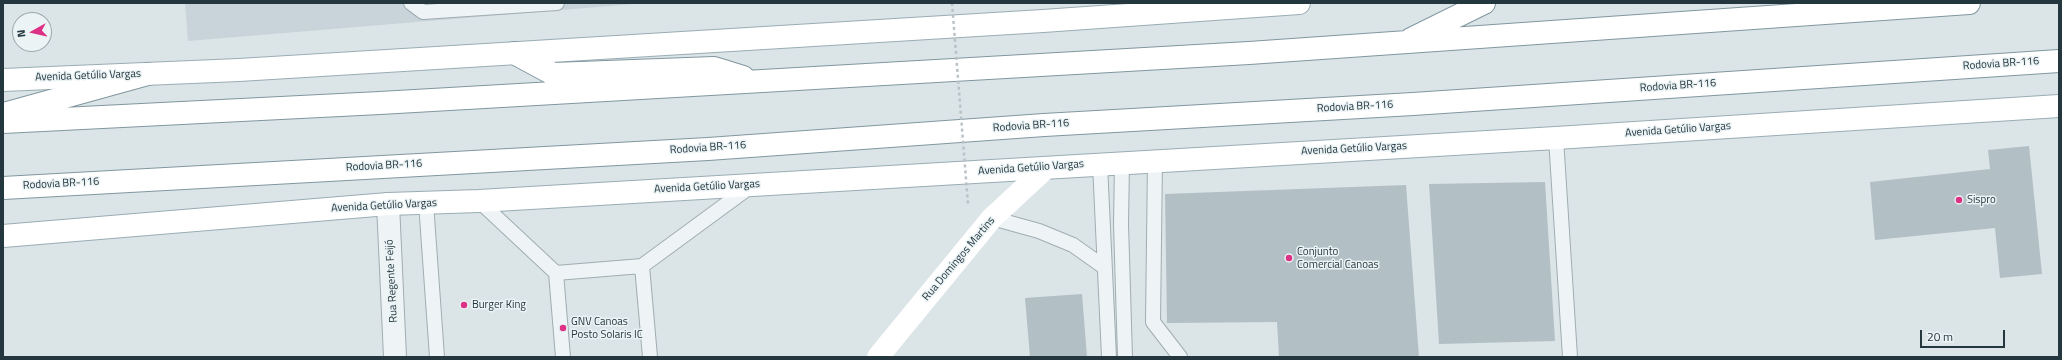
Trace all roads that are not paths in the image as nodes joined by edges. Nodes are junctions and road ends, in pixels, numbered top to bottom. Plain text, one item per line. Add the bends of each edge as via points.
1 (411, 3) edge
2 (557, 3) edge
3 (1299, 3) edge
4 (1484, 3) edge
5 (1970, 3) edge
6 (1403, 44) junction
7 (514, 53) junction
8 (2059, 61) edge
9 (148, 74) junction
10 (3, 80) edge
11 (760, 82) junction
12 (2059, 106) edge
13 (3, 114) edge
14 (3, 122) edge
15 (1556, 138) junction
16 (1155, 161) junction
17 (1122, 162) junction
18 (1100, 164) junction
19 (1046, 168) junction
20 (753, 185) junction
21 (3, 188) edge
22 (479, 201) junction
23 (426, 203) junction
24 (388, 204) junction
25 (992, 218) junction
26 (3, 236) edge
27 (642, 266) junction
28 (1104, 267) junction
29 (556, 274) junction
30 (395, 357) edge
31 (437, 357) edge
32 (563, 357) edge
33 (650, 357) edge
34 (878, 357) edge
35 (1109, 357) edge
36 (1125, 357) edge
37 (1180, 357) edge
38 (1570, 357) edge

1 - 2 lane via 423,12
3 - 7 main road, Avenida Getúlio Vargas
4 - 6 main road
5 - 6 main road
6 - 11 main road
7 - 9 main road, Avenida Getúlio Vargas
7 - 11 main road via 553,74 714,68
8 - 21 main road, Rodovia BR-116 via 1413,104 1036,125 700,149
9 - 10 main road, Avenida Getúlio Vargas
9 - 13 main road
11 - 14 main road
12 - 15 main road, Avenida Getúlio Vargas
15 - 16 main road, Avenida Getúlio Vargas
15 - 38 lane
16 - 17 main road, Avenida Getúlio Vargas
16 - 37 lane via 1153,322
17 - 18 main road, Avenida Getúlio Vargas
17 - 36 lane
18 - 19 main road, Avenida Getúlio Vargas
18 - 28 lane
19 - 20 main road, Avenida Getúlio Vargas
19 - 25 main road, Rua Domingos Martins
20 - 22 main road, Avenida Getúlio Vargas
20 - 27 lane
22 - 23 main road, Avenida Getúlio Vargas
22 - 29 lane
23 - 24 main road, Avenida Getúlio Vargas
23 - 31 lane
24 - 26 main road, Avenida Getúlio Vargas
24 - 30 street, Rua Regente Feijó
25 - 28 lane via 1073,244
25 - 34 main road, Rua Domingos Martins
27 - 29 lane
27 - 33 lane
28 - 35 lane
29 - 32 lane

